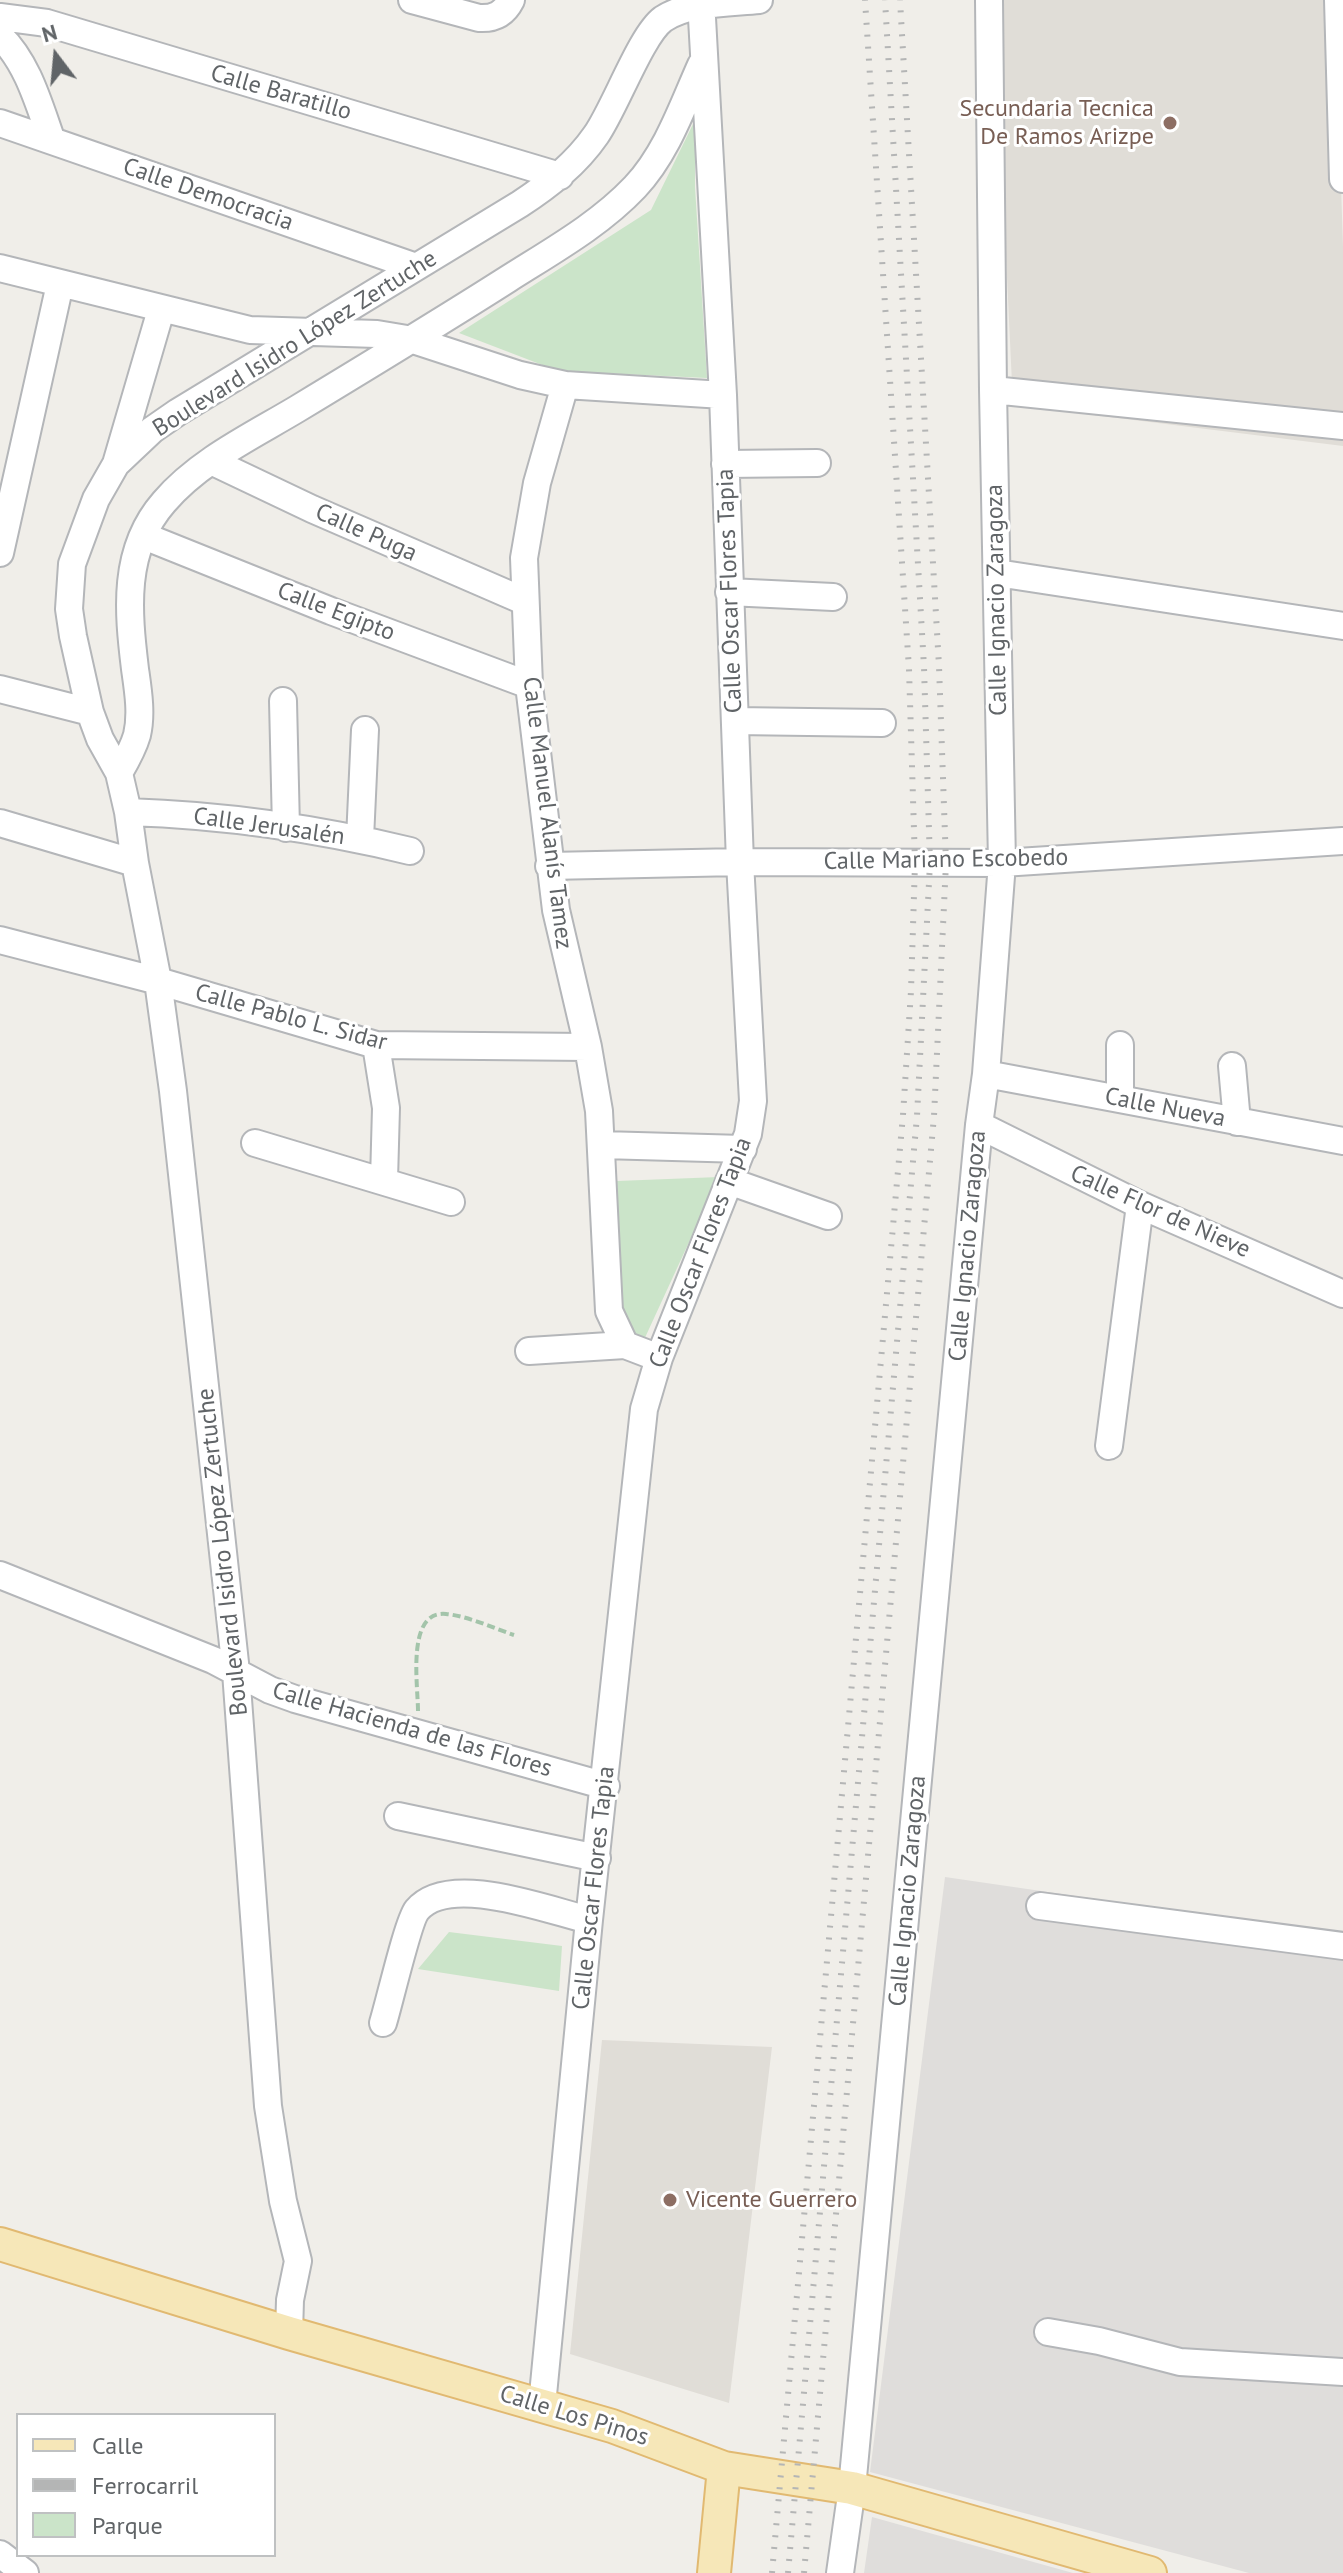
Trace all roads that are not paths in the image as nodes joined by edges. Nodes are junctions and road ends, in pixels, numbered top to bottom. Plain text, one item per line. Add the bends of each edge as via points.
1 (412, 0) edge
2 (511, 0) edge
3 (759, 0) edge
4 (989, 0) edge
5 (1338, 0) edge
6 (701, 3) edge
7 (0, 17) edge
8 (0, 36) edge
9 (703, 60) junction
10 (0, 123) edge
11 (52, 141) junction
12 (560, 176) junction
13 (1343, 179) edge
14 (416, 267) junction
15 (0, 268) edge
16 (60, 284) junction
17 (161, 310) junction
18 (306, 334) junction
19 (413, 340) junction
20 (565, 385) junction
21 (993, 390) junction
22 (723, 395) junction
23 (1343, 426) edge
24 (211, 461) junction
25 (817, 463) dead end
26 (116, 464) junction
27 (725, 464) junction
28 (144, 536) junction
29 (0, 553) edge
30 (997, 573) junction
31 (729, 592) junction
32 (833, 597) dead end
33 (524, 601) junction
34 (1343, 626) edge
35 (529, 685) junction
36 (0, 689) edge
37 (283, 701) dead end
38 (90, 712) junction
39 (735, 721) junction
40 (882, 723) dead end
41 (365, 730) dead end
42 (119, 773) junction
43 (128, 812) junction
44 (0, 823) edge
45 (286, 828) junction
46 (360, 839) junction
47 (1343, 841) edge
48 (410, 851) dead end
49 (740, 862) junction
50 (135, 863) junction
51 (1002, 863) junction
52 (549, 866) junction
53 (0, 940) edge
54 (158, 981) junction
55 (376, 1045) junction
56 (1120, 1045) dead end
57 (588, 1047) junction
58 (1232, 1066) dead end
59 (986, 1074) junction
60 (1120, 1099) junction
61 (1237, 1122) junction
62 (979, 1125) junction
63 (1343, 1141) edge
64 (255, 1143) dead end
65 (602, 1145) junction
66 (743, 1149) junction
67 (384, 1180) junction
68 (729, 1181) junction
69 (451, 1202) dead end
70 (1140, 1205) junction
71 (828, 1216) dead end
72 (1343, 1294) edge
73 (625, 1345) junction
74 (529, 1351) dead end
75 (659, 1358) junction
76 (1109, 1446) dead end
77 (0, 1575) edge
78 (236, 1672) junction
79 (606, 1786) junction
80 (398, 1816) dead end
81 (597, 1858) junction
82 (1040, 1906) dead end
83 (589, 1920) junction
84 (1343, 1946) edge
85 (383, 2023) dead end
86 (0, 2244) edge
87 (1048, 2332) dead end
88 (289, 2333) junction
89 (1343, 2372) edge
90 (542, 2405) junction
91 (724, 2468) junction
92 (852, 2488) junction
93 (0, 2554) edge
94 (25, 2573) edge
95 (714, 2573) edge
96 (840, 2573) edge
97 (1150, 2573) edge

1 - 2 street via 489,19
3 - 6 street, Boulevard Isidro López Zertuche
4 - 21 street, Calle Ignacio Zaragoza
5 - 13 street
6 - 9 street, Calle Oscar Flores Tapia
6 - 12 street, Boulevard Isidro López Zertuche via 653,29 597,134
7 - 12 street, Calle Baratillo via 47,23
8 - 11 street via 24,69
9 - 19 street via 665,143 637,185 569,241
9 - 22 street, Calle Oscar Flores Tapia
10 - 11 street, Calle Democracia
11 - 14 street, Calle Democracia
12 - 14 street, Boulevard Isidro López Zertuche
14 - 18 street, Boulevard Isidro López Zertuche
15 - 16 street
16 - 17 street
16 - 29 street
17 - 18 street via 250,330
17 - 26 street
18 - 19 street via 352,332
18 - 26 street, Boulevard Isidro López Zertuche via 178,412
19 - 20 street
19 - 24 street
20 - 22 street
20 - 33 street, Calle Manuel Alanís Tamez via 528,523
21 - 23 street
21 - 30 street, Calle Ignacio Zaragoza
22 - 27 street, Calle Oscar Flores Tapia
24 - 28 street via 169,496
24 - 33 street, Calle Puga
25 - 27 street
26 - 38 street, Boulevard Isidro López Zertuche via 96,499 72,564 73,636
27 - 31 street, Calle Oscar Flores Tapia
28 - 35 street, Calle Egipto
28 - 42 street via 129,593 139,721
30 - 34 street
30 - 51 street, Calle Ignacio Zaragoza
31 - 32 street
31 - 39 street, Calle Oscar Flores Tapia
33 - 35 street, Calle Manuel Alanís Tamez
35 - 52 street, Calle Manuel Alanís Tamez
36 - 38 street
37 - 45 street
38 - 42 street, Boulevard Isidro López Zertuche
39 - 40 street
39 - 49 street, Calle Oscar Flores Tapia
41 - 46 street
42 - 43 street, Boulevard Isidro López Zertuche
43 - 45 street, Calle Jerusalén
43 - 50 street, Boulevard Isidro López Zertuche
44 - 50 street
45 - 46 street, Calle Jerusalén
46 - 48 street, Calle Jerusalén
47 - 51 street, Calle Mariano Escobedo
49 - 51 street, Calle Mariano Escobedo
49 - 52 street, Calle Mariano Escobedo
49 - 66 street, Calle Oscar Flores Tapia via 753,1083
50 - 54 street, Boulevard Isidro López Zertuche
51 - 59 street, Calle Ignacio Zaragoza
52 - 57 street, Calle Manuel Alanís Tamez
53 - 54 street, Calle Pablo L. Sidar
54 - 55 street, Calle Pablo L. Sidar
54 - 78 street, Boulevard Isidro López Zertuche
55 - 57 street, Calle Pablo L. Sidar
55 - 67 street via 386,1108
56 - 60 street
57 - 65 street, Calle Manuel Alanís Tamez
58 - 61 street
59 - 60 street, Calle Nueva
59 - 62 street, Calle Ignacio Zaragoza
60 - 61 street, Calle Nueva
61 - 63 street, Calle Nueva
62 - 70 street, Calle Flor de Nieve
62 - 92 street, Calle Ignacio Zaragoza
64 - 67 street
65 - 66 street
65 - 73 street, Calle Manuel Alanís Tamez via 609,1311
66 - 68 street, Calle Oscar Flores Tapia
67 - 69 street
68 - 71 street
68 - 75 street, Calle Oscar Flores Tapia
70 - 72 street, Calle Flor de Nieve
70 - 76 street
73 - 74 street
73 - 75 street
75 - 79 street, Calle Oscar Flores Tapia via 640,1440
77 - 78 street, Calle Hacienda de las Flores
78 - 79 street, Calle Hacienda de las Flores via 295,1699
78 - 88 street, Boulevard Isidro López Zertuche via 268,2106 298,2261
79 - 81 street, Calle Oscar Flores Tapia
80 - 81 street
81 - 83 street, Calle Oscar Flores Tapia
82 - 84 street
83 - 85 street via 481,1893 436,1896 415,1912
83 - 90 street, Calle Oscar Flores Tapia
86 - 88 main road, Calle Los Pinos
87 - 89 street via 1180,2362
88 - 90 main road, Calle Los Pinos
90 - 91 main road, Calle Los Pinos
91 - 92 main road, Calle Los Pinos
91 - 95 main road
92 - 96 street, Calle Ignacio Zaragoza
92 - 97 main road, Calle Los Pinos
93 - 94 street

